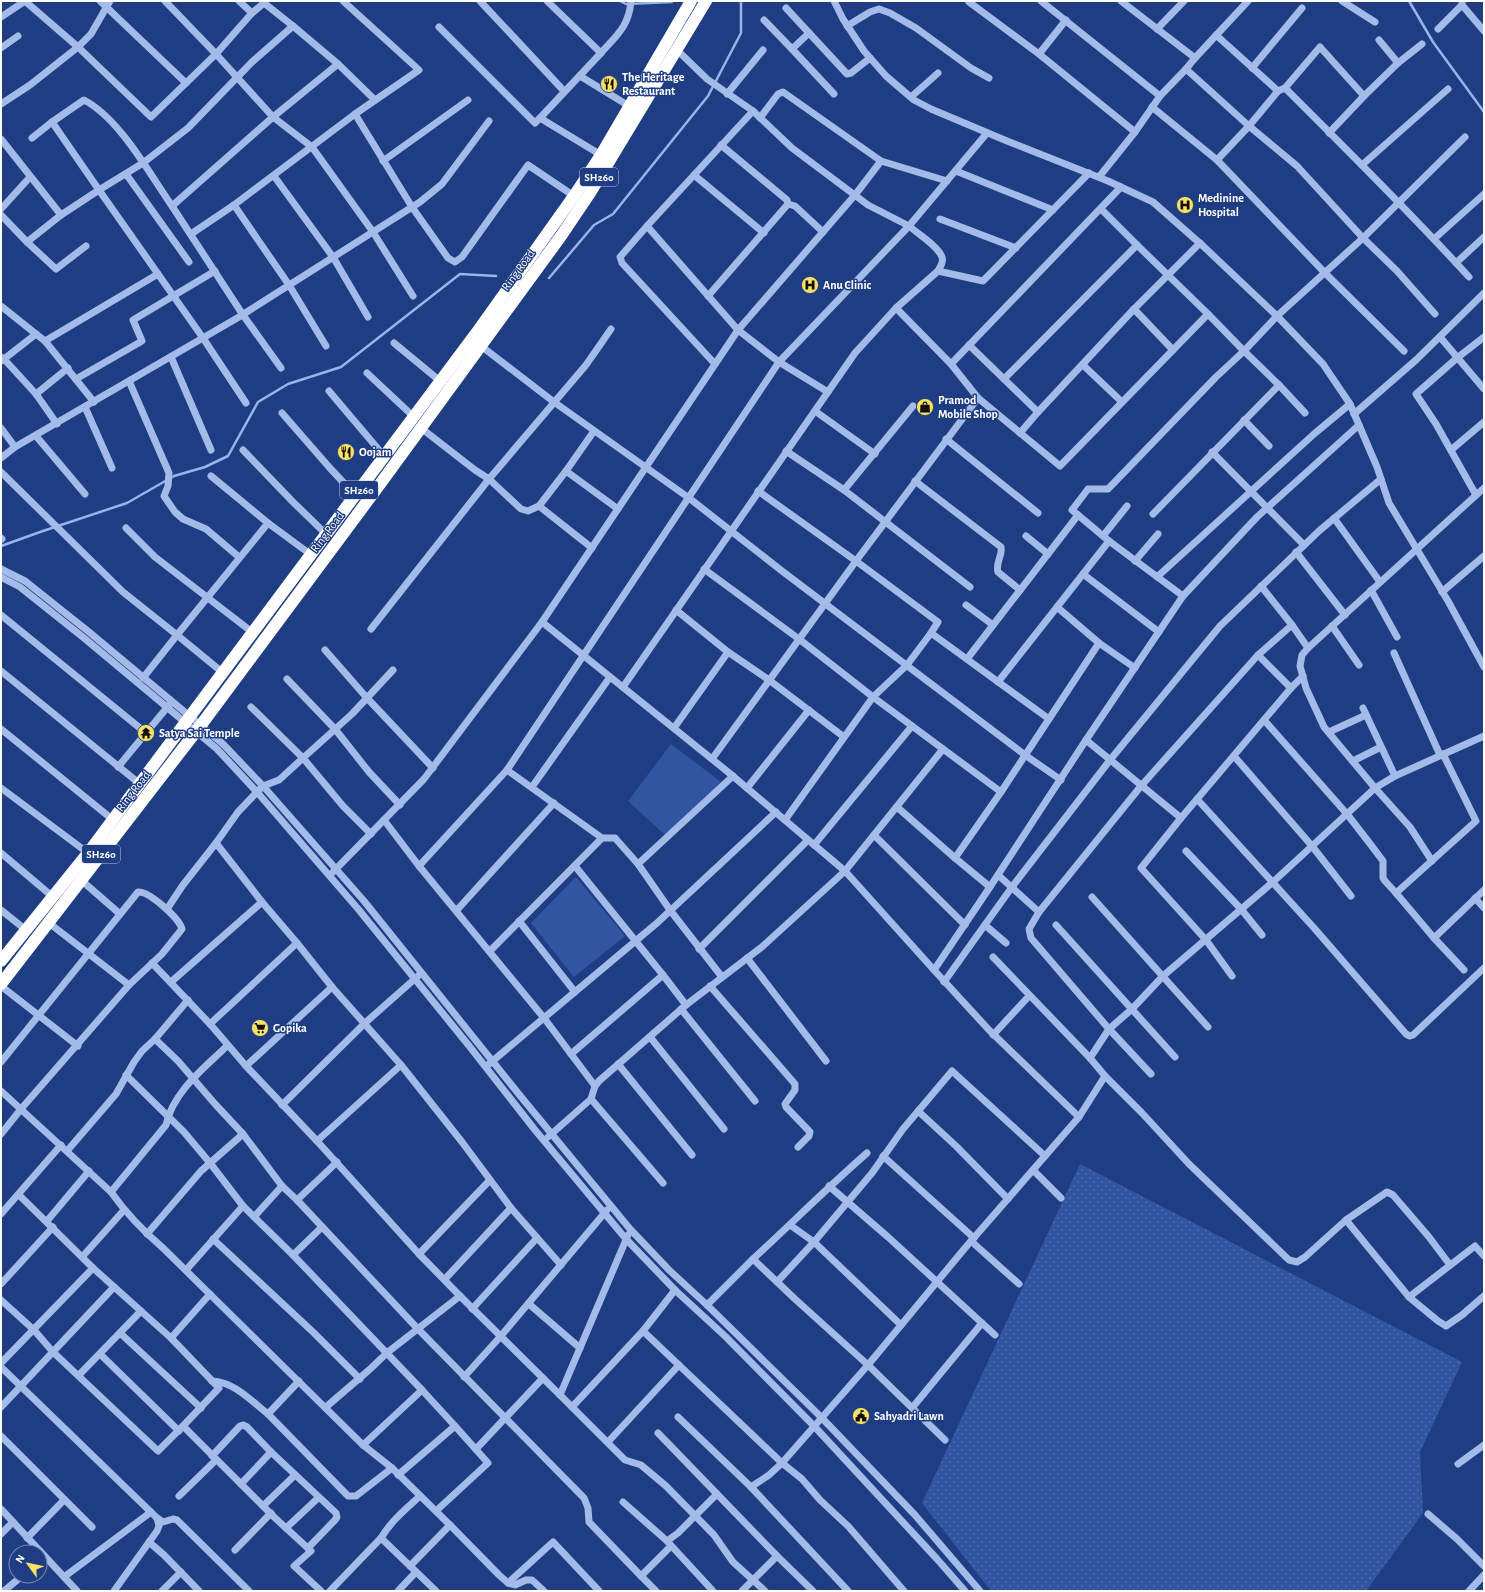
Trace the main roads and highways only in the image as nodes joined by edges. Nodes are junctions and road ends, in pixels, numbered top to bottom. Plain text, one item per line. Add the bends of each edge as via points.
1 (691, 1) edge
2 (706, 1) edge
3 (466, 356) junction
4 (1, 962) edge
5 (1, 985) edge

1 - 3 highway, Ring Road / SH260 via 600,155
2 - 3 highway, Ring Road / SH260 via 590,193 481,346
3 - 4 highway, Ring Road / SH260 via 440,381 88,853
3 - 5 highway, Ring Road / SH260 via 421,428 199,728

